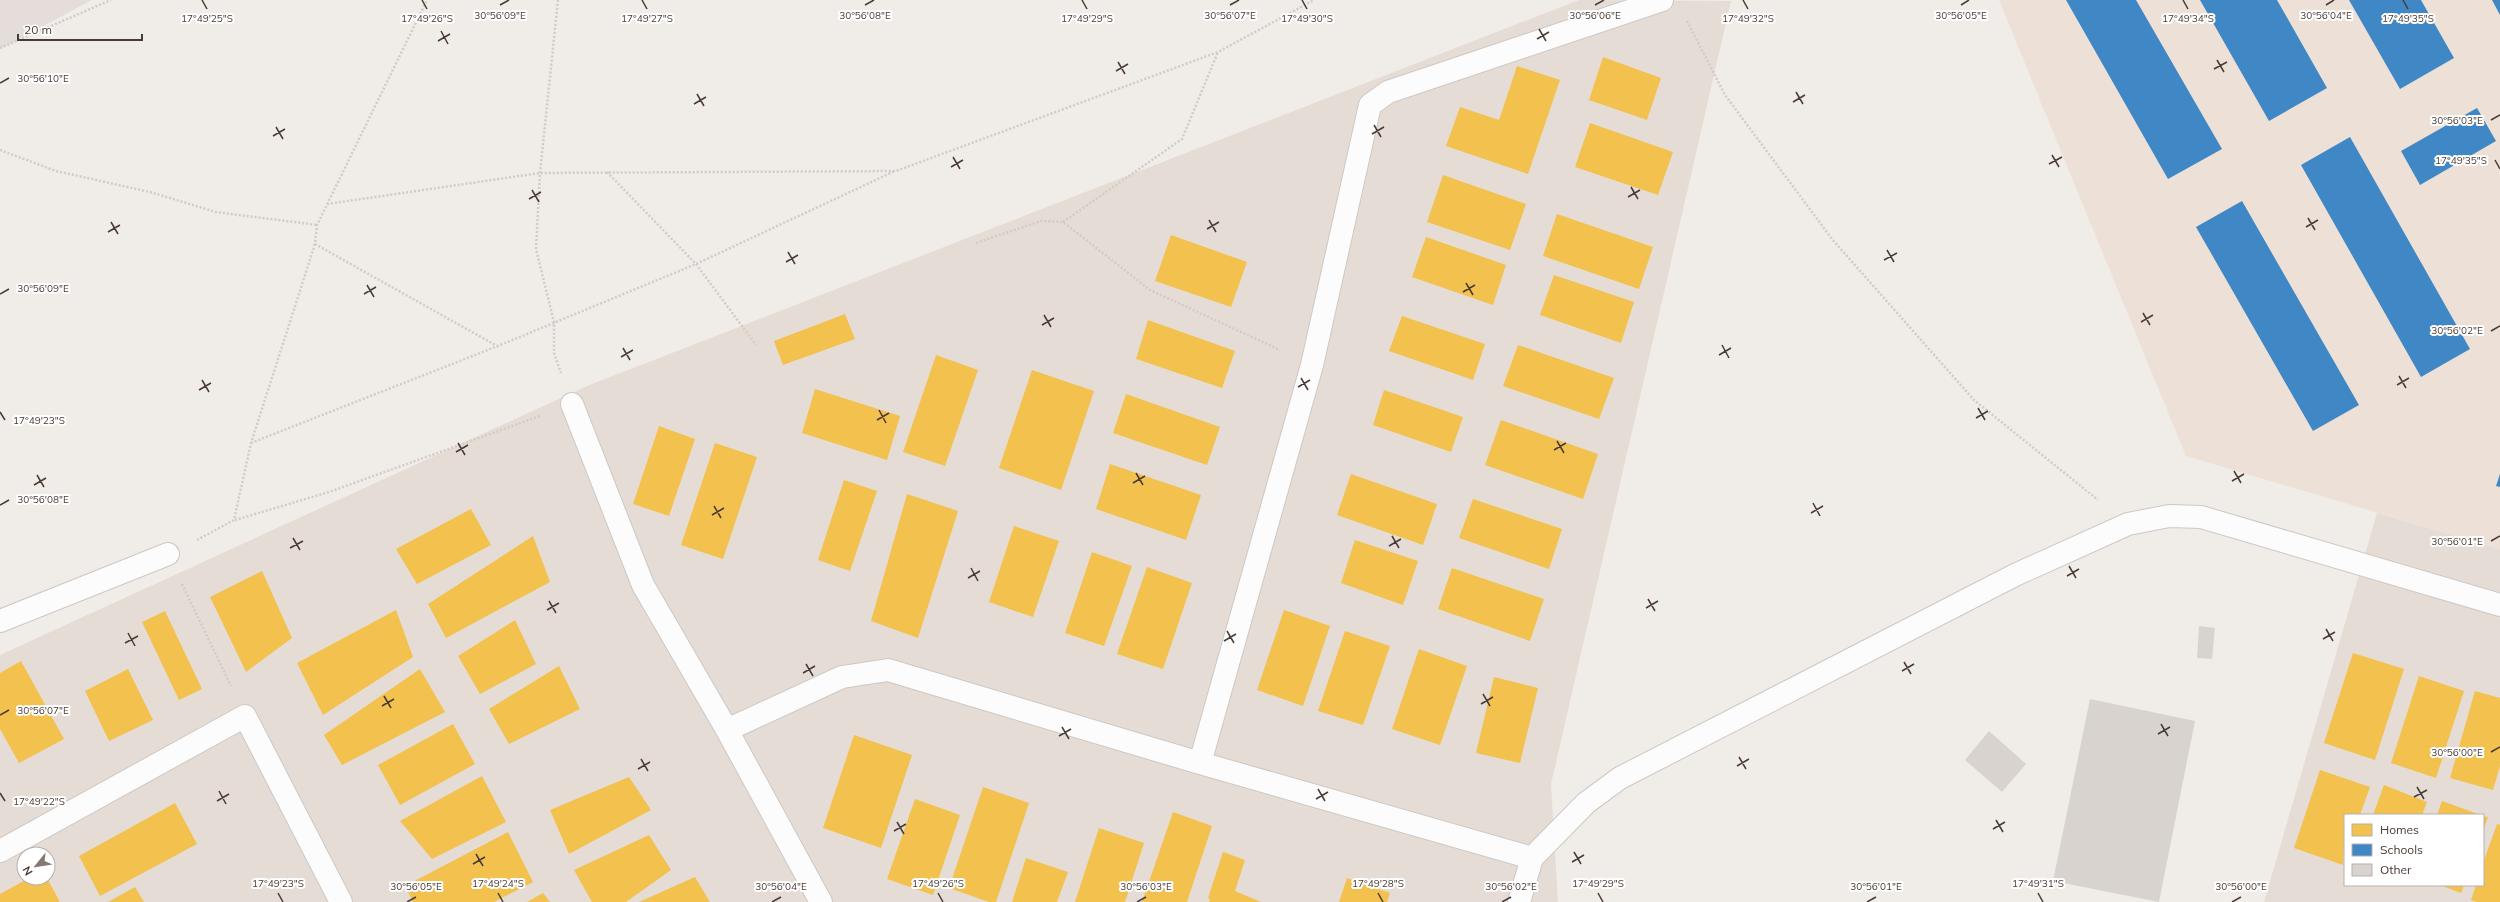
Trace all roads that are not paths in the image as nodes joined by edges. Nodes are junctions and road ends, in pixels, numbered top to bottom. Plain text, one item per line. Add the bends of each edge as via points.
1 (1662, 0) edge
2 (572, 404) road end
3 (168, 554) road end
4 (2500, 605) edge
5 (0, 621) edge
6 (727, 730) junction
7 (1200, 763) junction
8 (0, 850) edge
9 (1532, 858) junction
10 (341, 902) edge
11 (821, 902) edge
12 (1520, 902) edge

1 - 7 street via 1388,92 1370,105 1312,364
2 - 6 street via 643,585
3 - 5 street
4 - 9 street via 2201,517 2169,516 2128,524 2015,575 1620,778 1586,803
6 - 7 street via 842,677 888,670
6 - 11 street
7 - 9 street
8 - 10 street via 245,716
9 - 12 street

